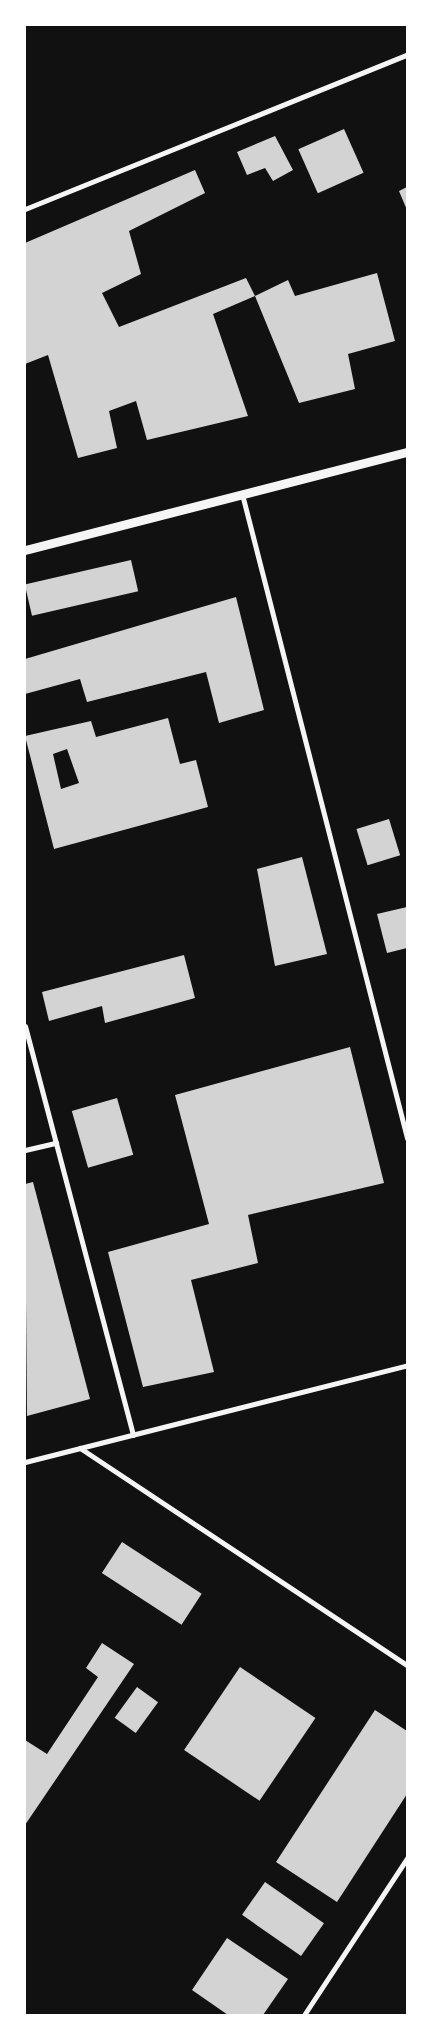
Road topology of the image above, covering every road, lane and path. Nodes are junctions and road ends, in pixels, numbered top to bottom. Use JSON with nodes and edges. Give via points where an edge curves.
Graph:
{"nodes":[{"id":1,"x":407,"y":55,"type":"edge"},
{"id":2,"x":25,"y":209,"type":"edge"},
{"id":3,"x":407,"y":452,"type":"edge"},
{"id":4,"x":242,"y":494,"type":"junction"},
{"id":5,"x":25,"y":550,"type":"edge"},
{"id":6,"x":25,"y":1026,"type":"edge"},
{"id":7,"x":407,"y":1138,"type":"edge"},
{"id":8,"x":56,"y":1143,"type":"junction"},
{"id":9,"x":25,"y":1150,"type":"edge"},
{"id":10,"x":407,"y":1365,"type":"edge"},
{"id":11,"x":133,"y":1434,"type":"junction"},
{"id":12,"x":80,"y":1448,"type":"junction"},
{"id":13,"x":25,"y":1462,"type":"edge"},
{"id":14,"x":407,"y":1664,"type":"edge"},
{"id":15,"x":407,"y":1858,"type":"edge"},
{"id":16,"x":304,"y":2015,"type":"edge"}],
"edges":[{"from":1,"to":2,"type":"street"},
{"from":3,"to":4,"type":"street"},
{"from":4,"to":5,"type":"street"},
{"from":4,"to":7,"type":"street"},
{"from":6,"to":8,"type":"street"},
{"from":8,"to":9,"type":"street"},
{"from":8,"to":11,"type":"street"},
{"from":10,"to":11,"type":"street"},
{"from":11,"to":12,"type":"street"},
{"from":12,"to":13,"type":"street"},
{"from":12,"to":14,"type":"street"},
{"from":15,"to":16,"type":"street"}]}
